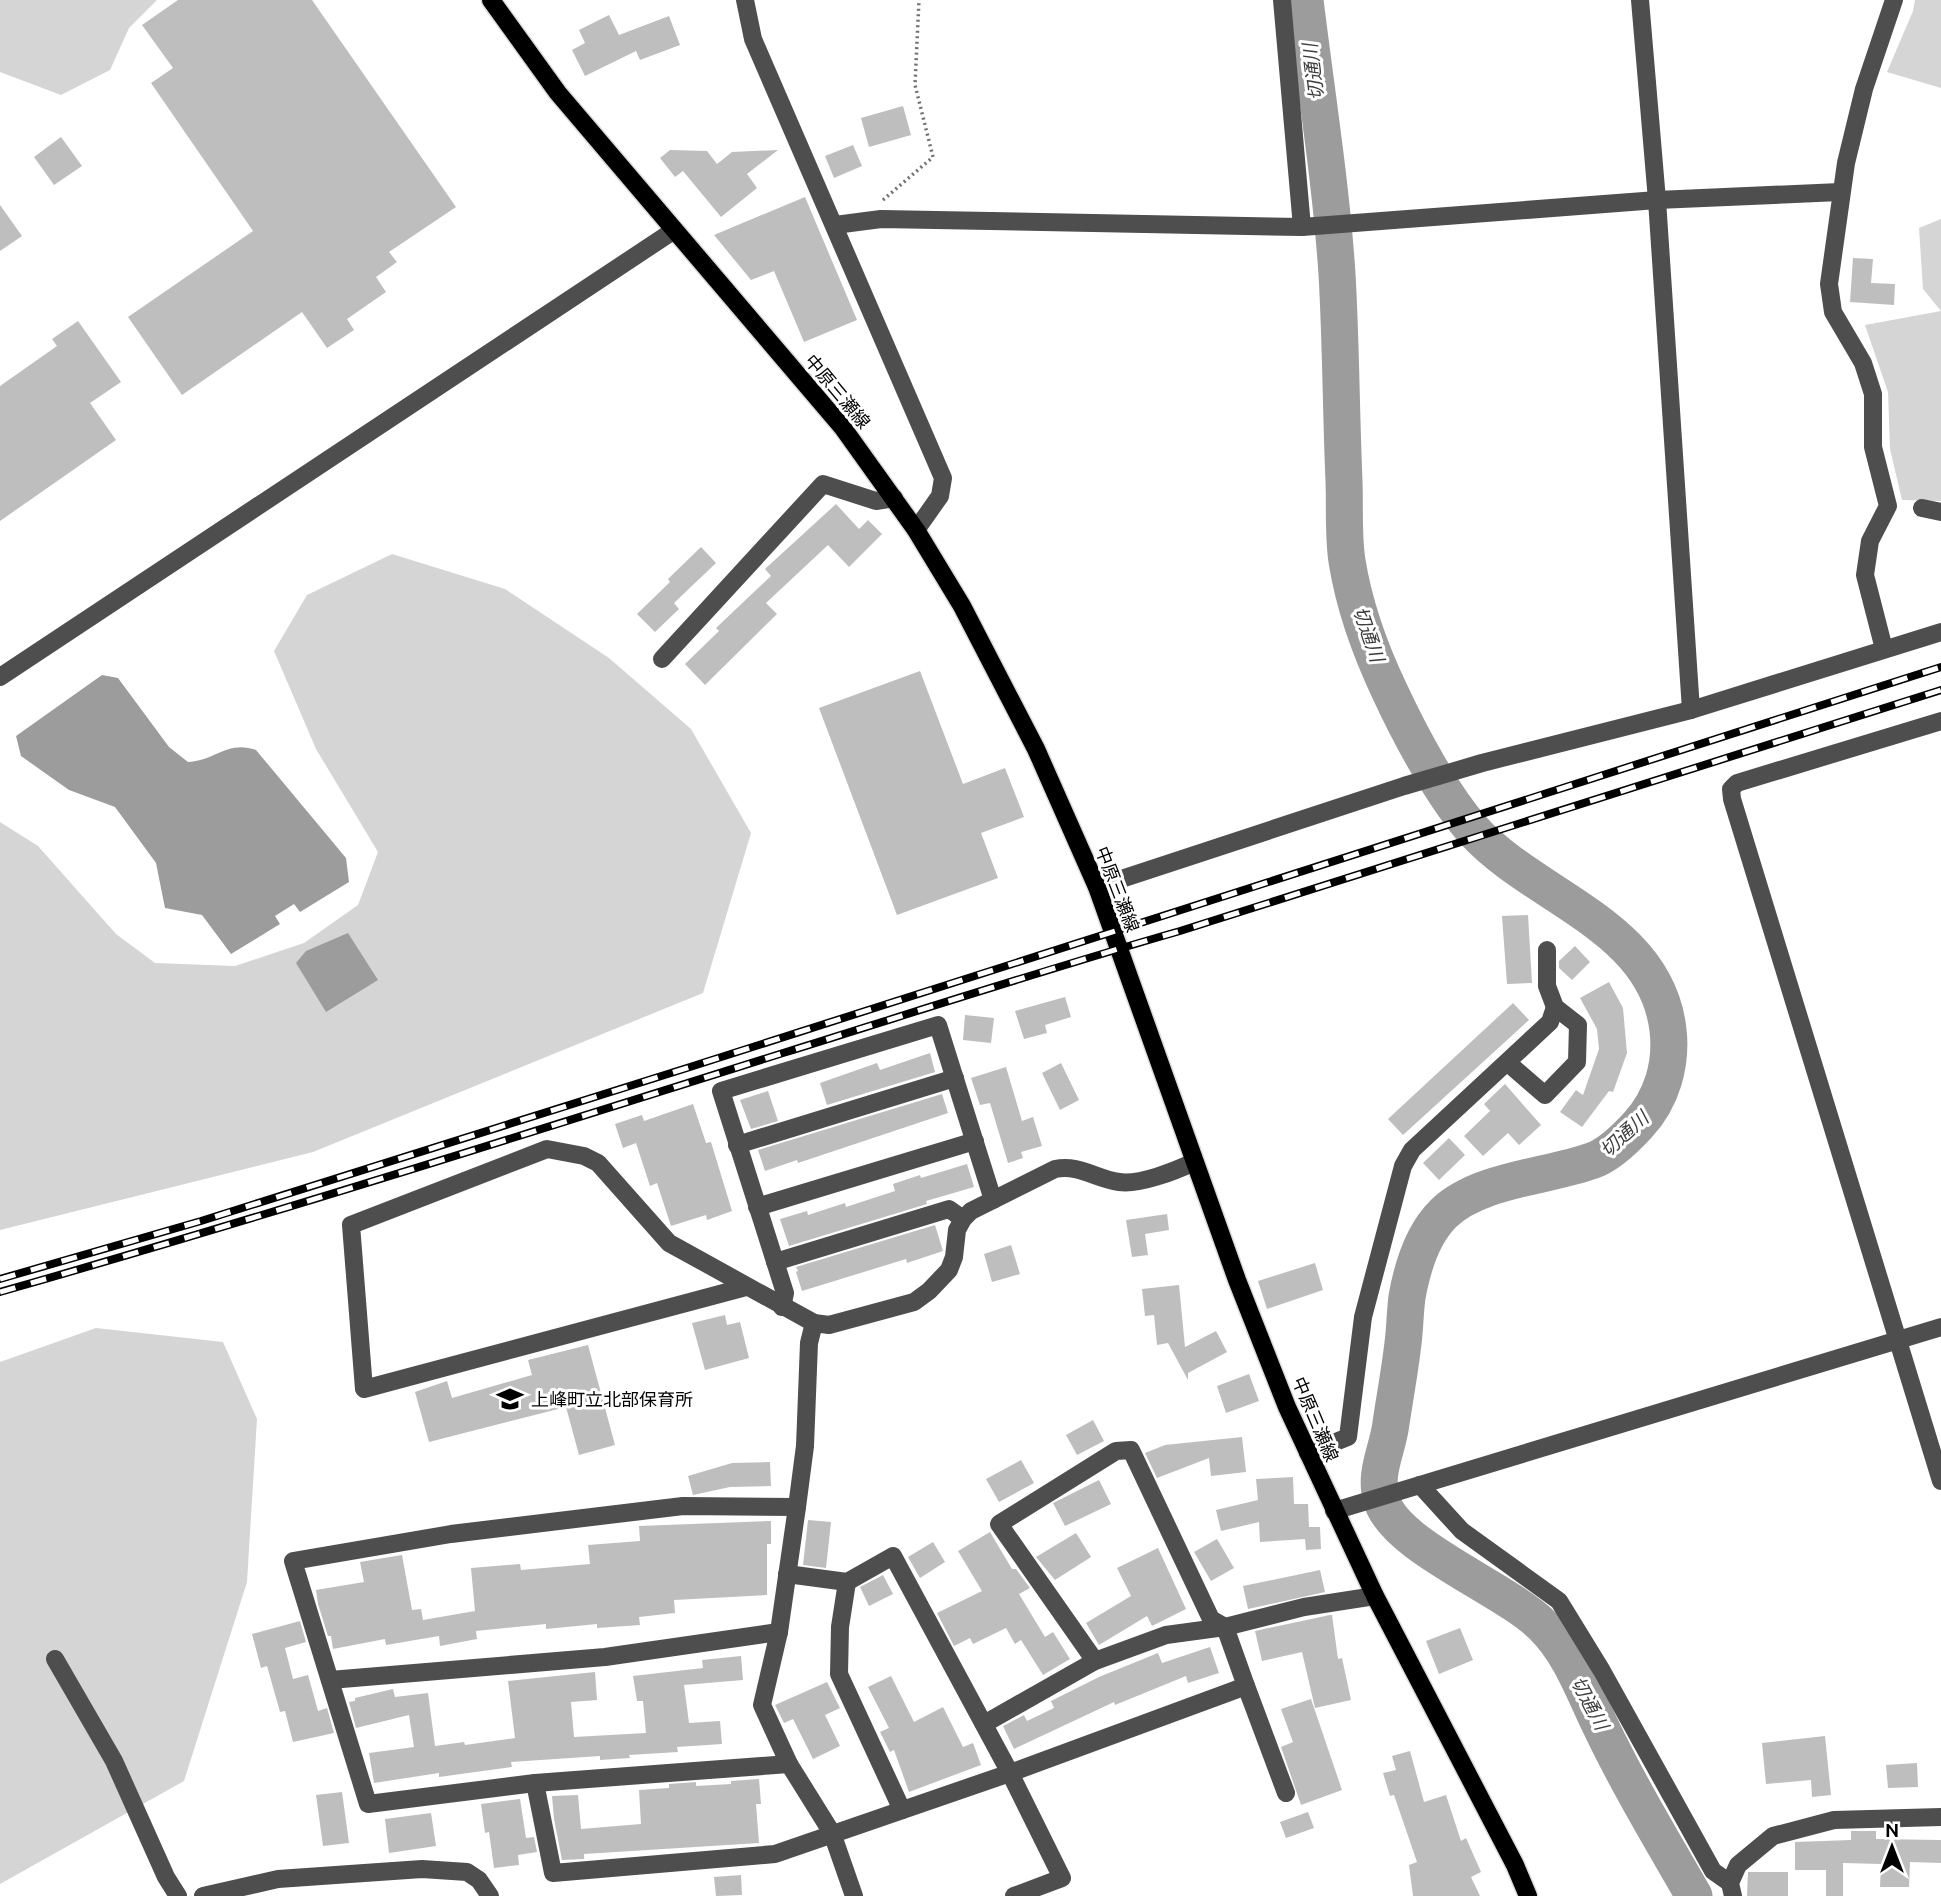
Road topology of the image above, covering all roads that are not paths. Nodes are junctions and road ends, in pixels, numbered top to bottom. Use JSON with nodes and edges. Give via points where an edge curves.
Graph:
{"nodes":[{"id":1,"x":491,"y":0,"type":"edge"},
{"id":2,"x":745,"y":0,"type":"edge"},
{"id":3,"x":1282,"y":0,"type":"edge"},
{"id":4,"x":1640,"y":0,"type":"edge"},
{"id":5,"x":1894,"y":0,"type":"edge"},
{"id":6,"x":1840,"y":192,"type":"junction"},
{"id":7,"x":1657,"y":200,"type":"junction"},
{"id":8,"x":835,"y":225,"type":"junction"},
{"id":9,"x":1302,"y":227,"type":"junction"},
{"id":10,"x":673,"y":231,"type":"junction"},
{"id":11,"x":894,"y":498,"type":"junction"},
{"id":12,"x":1922,"y":508,"type":"dead end"},
{"id":13,"x":1941,"y":512,"type":"edge"},
{"id":14,"x":916,"y":530,"type":"junction"},
{"id":15,"x":1941,"y":632,"type":"edge"},
{"id":16,"x":1884,"y":649,"type":"junction"},
{"id":17,"x":662,"y":659,"type":"dead end"},
{"id":18,"x":0,"y":677,"type":"edge"},
{"id":19,"x":1691,"y":710,"type":"junction"},
{"id":20,"x":1941,"y":721,"type":"edge"},
{"id":21,"x":1097,"y":887,"type":"junction"},
{"id":22,"x":1546,"y":950,"type":"dead end"},
{"id":23,"x":1555,"y":1007,"type":"junction"},
{"id":24,"x":1508,"y":1062,"type":"junction"},
{"id":25,"x":955,"y":1078,"type":"junction"},
{"id":26,"x":975,"y":1141,"type":"junction"},
{"id":27,"x":737,"y":1145,"type":"junction"},
{"id":28,"x":1194,"y":1162,"type":"junction"},
{"id":29,"x":993,"y":1200,"type":"junction"},
{"id":30,"x":758,"y":1207,"type":"junction"},
{"id":31,"x":963,"y":1219,"type":"junction"},
{"id":32,"x":775,"y":1262,"type":"junction"},
{"id":33,"x":746,"y":1287,"type":"junction"},
{"id":34,"x":782,"y":1307,"type":"junction"},
{"id":35,"x":814,"y":1323,"type":"junction"},
{"id":36,"x":1941,"y":1327,"type":"edge"},
{"id":37,"x":1899,"y":1341,"type":"junction"},
{"id":38,"x":1308,"y":1453,"type":"junction"},
{"id":39,"x":1941,"y":1481,"type":"edge"},
{"id":40,"x":1420,"y":1485,"type":"junction"},
{"id":41,"x":797,"y":1507,"type":"junction"},
{"id":42,"x":1334,"y":1511,"type":"junction"},
{"id":43,"x":787,"y":1573,"type":"junction"},
{"id":44,"x":846,"y":1582,"type":"junction"},
{"id":45,"x":1375,"y":1596,"type":"junction"},
{"id":46,"x":1225,"y":1627,"type":"junction"},
{"id":47,"x":779,"y":1632,"type":"junction"},
{"id":48,"x":55,"y":1660,"type":"dead end"},
{"id":49,"x":1094,"y":1661,"type":"junction"},
{"id":50,"x":330,"y":1680,"type":"junction"},
{"id":51,"x":1246,"y":1686,"type":"junction"},
{"id":52,"x":984,"y":1724,"type":"junction"},
{"id":53,"x":789,"y":1764,"type":"junction"},
{"id":54,"x":1010,"y":1773,"type":"junction"},
{"id":55,"x":535,"y":1783,"type":"junction"},
{"id":56,"x":1286,"y":1793,"type":"dead end"},
{"id":57,"x":902,"y":1810,"type":"junction"},
{"id":58,"x":1941,"y":1817,"type":"edge"},
{"id":59,"x":832,"y":1833,"type":"junction"},
{"id":60,"x":1731,"y":1889,"type":"edge"},
{"id":61,"x":178,"y":1896,"type":"edge"},
{"id":62,"x":203,"y":1896,"type":"edge"},
{"id":63,"x":490,"y":1896,"type":"edge"},
{"id":64,"x":854,"y":1896,"type":"edge"},
{"id":65,"x":1014,"y":1896,"type":"edge"},
{"id":66,"x":1528,"y":1896,"type":"edge"}],
"edges":[{"from":1,"to":10,"type":"main road","name":"中原三瀬線","via":[[558,93]]},
{"from":2,"to":8,"type":"street","via":[[753,39]]},
{"from":3,"to":9,"type":"street"},
{"from":4,"to":7,"type":"street"},
{"from":5,"to":6,"type":"street","via":[[1864,89]]},
{"from":6,"to":7,"type":"street"},
{"from":6,"to":16,"type":"street","via":[[1829,297],[1863,363],[1873,394],[1873,447],[1888,506],[1870,541],[1865,575]]},
{"from":7,"to":9,"type":"street"},
{"from":7,"to":19,"type":"street"},
{"from":8,"to":9,"type":"street","via":[[881,219]]},
{"from":8,"to":14,"type":"street","via":[[943,478],[940,496]]},
{"from":10,"to":11,"type":"main road","name":"中原三瀬線","via":[[843,428]]},
{"from":10,"to":18,"type":"street"},
{"from":11,"to":14,"type":"main road","name":"中原三瀬線"},
{"from":11,"to":17,"type":"street","via":[[876,501],[823,484]]},
{"from":12,"to":13,"type":"street"},
{"from":14,"to":21,"type":"main road","name":"中原三瀬線","via":[[962,606],[1036,749]]},
{"from":15,"to":16,"type":"street"},
{"from":16,"to":19,"type":"street"},
{"from":19,"to":21,"type":"street","via":[[1404,786]]},
{"from":20,"to":37,"type":"street","via":[[1737,783],[1731,789]]},
{"from":21,"to":28,"type":"main road","name":"中原三瀬線"},
{"from":22,"to":23,"type":"street","via":[[1546,986]]},
{"from":23,"to":24,"type":"street","via":[[1550,1022]]},
{"from":23,"to":24,"type":"street","via":[[1577,1025],[1577,1062],[1545,1095]]},
{"from":24,"to":38,"type":"street","via":[[1412,1150],[1403,1166],[1363,1317],[1348,1437]]},
{"from":25,"to":26,"type":"street"},
{"from":25,"to":27,"type":"street"},
{"from":25,"to":27,"type":"street","via":[[938,1025],[721,1091]]},
{"from":26,"to":29,"type":"street"},
{"from":26,"to":30,"type":"street"},
{"from":27,"to":30,"type":"street"},
{"from":28,"to":29,"type":"street","via":[[1130,1183],[1066,1167],[1055,1169]]},
{"from":28,"to":38,"type":"main road","name":"中原三瀬線"},
{"from":29,"to":31,"type":"street"},
{"from":30,"to":32,"type":"street"},
{"from":31,"to":32,"type":"street","via":[[949,1209]]},
{"from":31,"to":35,"type":"street","via":[[948,1270],[914,1301],[828,1325]]},
{"from":32,"to":34,"type":"street","via":[[785,1293]]},
{"from":33,"to":33,"type":"street","via":[[364,1388],[351,1225],[547,1149],[598,1163],[669,1243]]},
{"from":33,"to":34,"type":"street"},
{"from":34,"to":35,"type":"street"},
{"from":35,"to":41,"type":"street"},
{"from":36,"to":37,"type":"street"},
{"from":37,"to":39,"type":"street"},
{"from":37,"to":40,"type":"street"},
{"from":38,"to":42,"type":"main road","name":"中原三瀬線"},
{"from":40,"to":42,"type":"street"},
{"from":40,"to":60,"type":"street","via":[[1462,1531],[1559,1601],[1713,1871]]},
{"from":41,"to":43,"type":"street"},
{"from":41,"to":50,"type":"street","via":[[683,1506],[452,1534],[293,1561]]},
{"from":42,"to":45,"type":"main road","name":"中原三瀬線"},
{"from":43,"to":44,"type":"street"},
{"from":43,"to":47,"type":"street"},
{"from":44,"to":52,"type":"street","via":[[893,1556]]},
{"from":44,"to":57,"type":"street","via":[[839,1674]]},
{"from":45,"to":46,"type":"street","via":[[1304,1607]]},
{"from":45,"to":66,"type":"main road","name":"中原三瀬線"},
{"from":46,"to":49,"type":"street","via":[[1166,1635]]},
{"from":46,"to":49,"type":"street","via":[[1211,1619],[1131,1450],[1116,1451],[999,1524]]},
{"from":46,"to":51,"type":"street"},
{"from":47,"to":50,"type":"street","via":[[605,1657]]},
{"from":47,"to":53,"type":"street","via":[[762,1705]]},
{"from":48,"to":61,"type":"street","via":[[114,1760]]},
{"from":49,"to":52,"type":"street"},
{"from":50,"to":55,"type":"street","via":[[368,1804]]},
{"from":51,"to":54,"type":"street"},
{"from":51,"to":56,"type":"street"},
{"from":52,"to":54,"type":"street"},
{"from":53,"to":55,"type":"street"},
{"from":53,"to":59,"type":"street"},
{"from":54,"to":57,"type":"street"},
{"from":54,"to":65,"type":"street","via":[[1062,1878]]},
{"from":55,"to":59,"type":"street","via":[[554,1873],[775,1854]]},
{"from":57,"to":59,"type":"street"},
{"from":58,"to":60,"type":"street","via":[[1834,1820],[1773,1836],[1738,1865]]},
{"from":59,"to":64,"type":"street"},
{"from":62,"to":63,"type":"street","via":[[278,1879],[422,1869],[467,1872]]}]}
